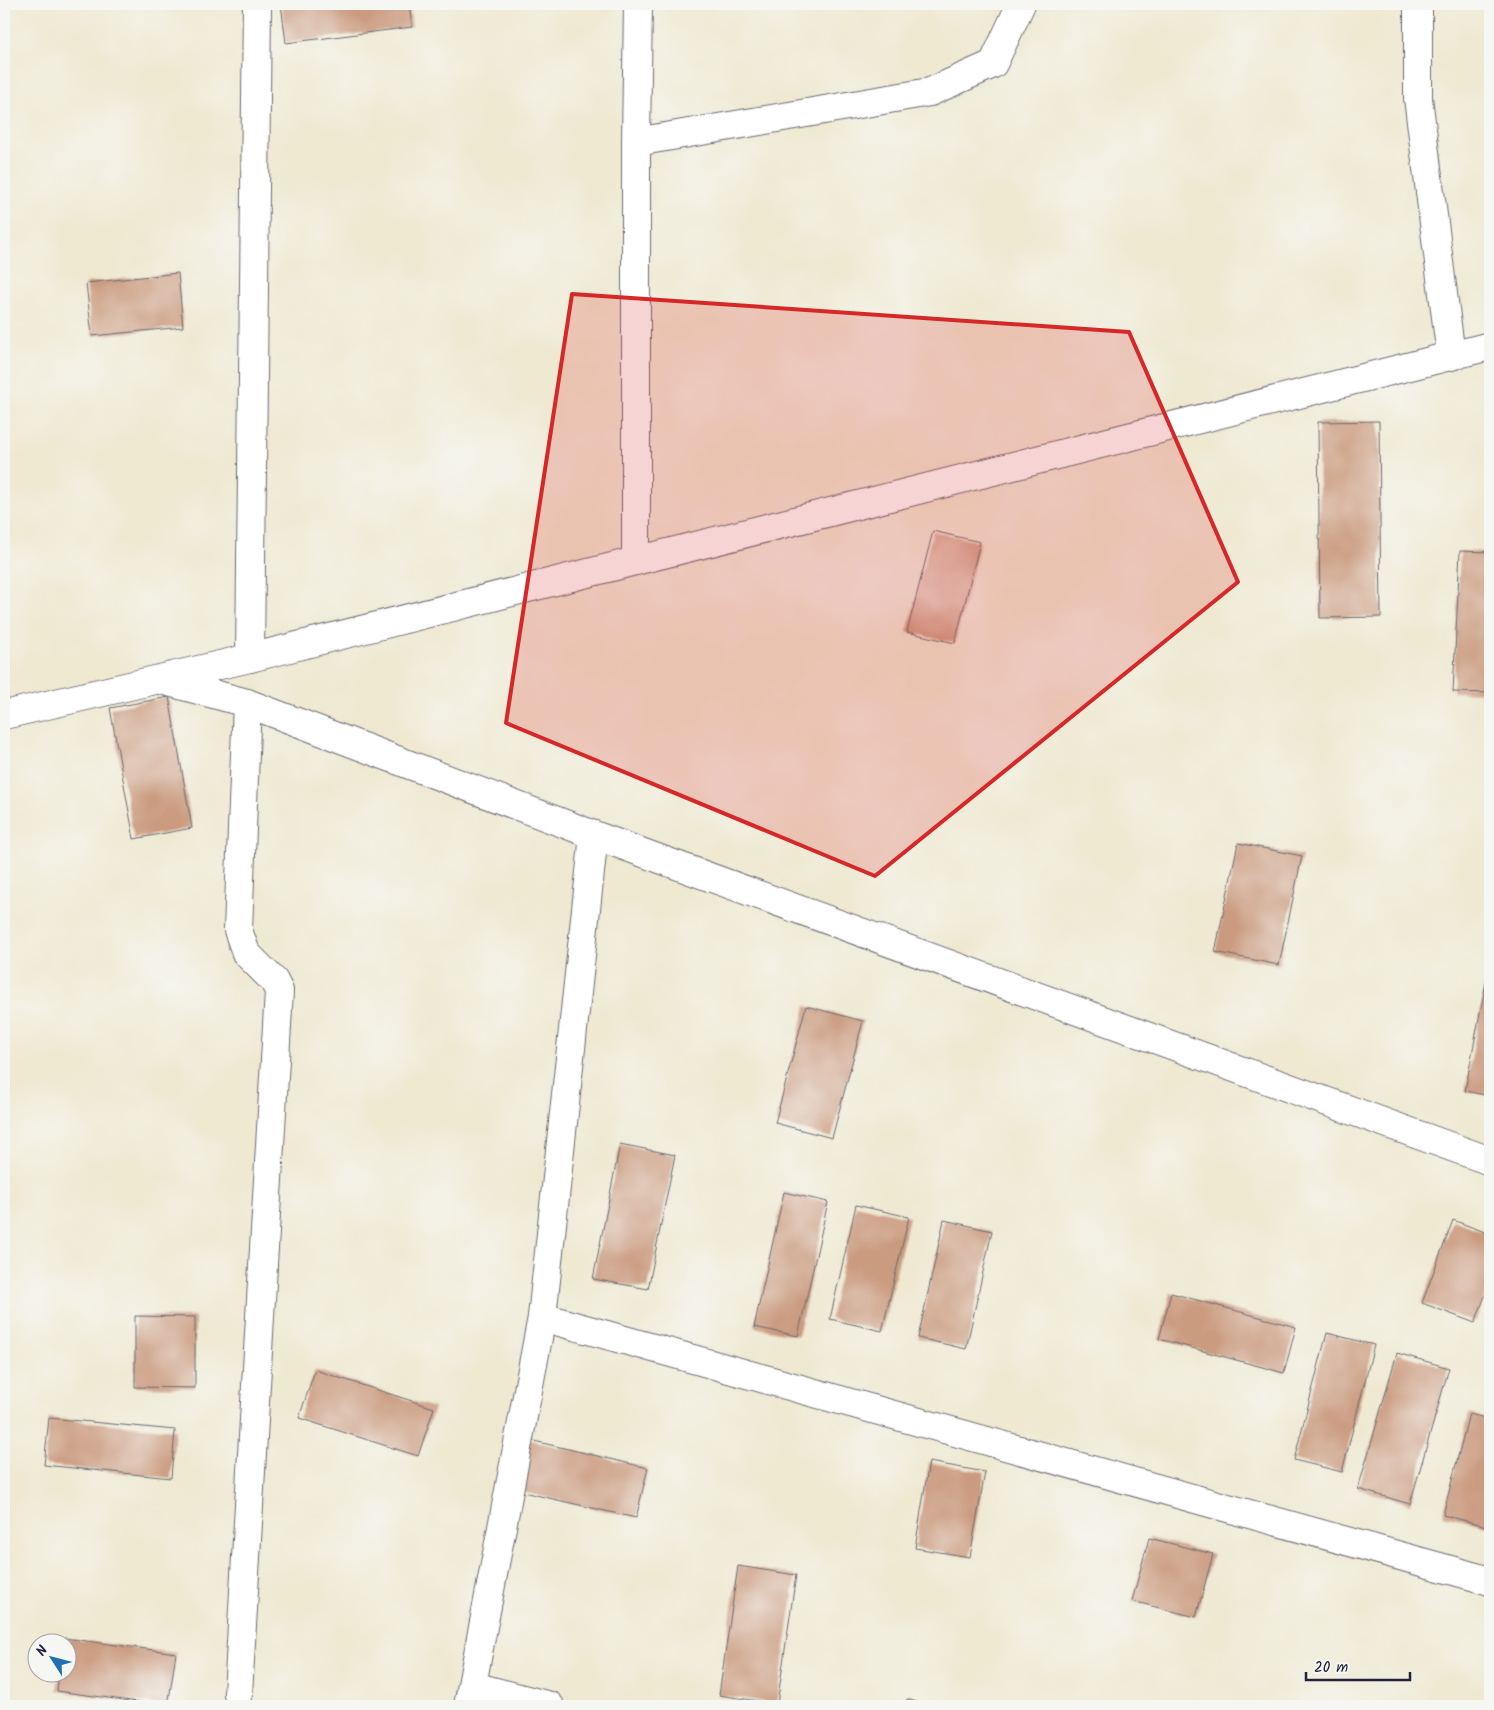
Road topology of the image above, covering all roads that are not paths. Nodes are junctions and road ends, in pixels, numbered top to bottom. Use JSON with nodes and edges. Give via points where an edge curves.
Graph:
{"nodes":[{"id":1,"x":257,"y":4,"type":"edge"},
{"id":2,"x":638,"y":4,"type":"edge"},
{"id":3,"x":1020,"y":4,"type":"edge"},
{"id":4,"x":1418,"y":4,"type":"edge"},
{"id":5,"x":636,"y":142,"type":"junction"},
{"id":6,"x":1490,"y":346,"type":"edge"},
{"id":7,"x":1451,"y":356,"type":"junction"},
{"id":8,"x":636,"y":561,"type":"junction"},
{"id":9,"x":250,"y":658,"type":"junction"},
{"id":10,"x":158,"y":679,"type":"junction"},
{"id":11,"x":247,"y":703,"type":"junction"},
{"id":12,"x":4,"y":715,"type":"edge"},
{"id":13,"x":594,"y":835,"type":"junction"},
{"id":14,"x":1490,"y":1161,"type":"edge"},
{"id":15,"x":542,"y":1317,"type":"junction"},
{"id":16,"x":1490,"y":1581,"type":"edge"},
{"id":17,"x":238,"y":1694,"type":"dead end"},
{"id":18,"x":471,"y":1696,"type":"edge"},
{"id":19,"x":550,"y":1706,"type":"edge"}],
"edges":[{"from":1,"to":9,"type":"street"},
{"from":2,"to":5,"type":"street"},
{"from":3,"to":5,"type":"street","via":[[993,64],[930,92]]},
{"from":4,"to":7,"type":"street","via":[[1418,98]]},
{"from":5,"to":8,"type":"street"},
{"from":6,"to":7,"type":"street"},
{"from":7,"to":8,"type":"street"},
{"from":8,"to":9,"type":"street"},
{"from":9,"to":10,"type":"street"},
{"from":10,"to":11,"type":"street"},
{"from":10,"to":12,"type":"street"},
{"from":11,"to":13,"type":"street"},
{"from":11,"to":17,"type":"street","via":[[238,930],[246,953],[274,981],[279,992]]},
{"from":13,"to":14,"type":"street"},
{"from":13,"to":15,"type":"street"},
{"from":15,"to":16,"type":"street"},
{"from":15,"to":18,"type":"street"},
{"from":18,"to":19,"type":"street"}]}
